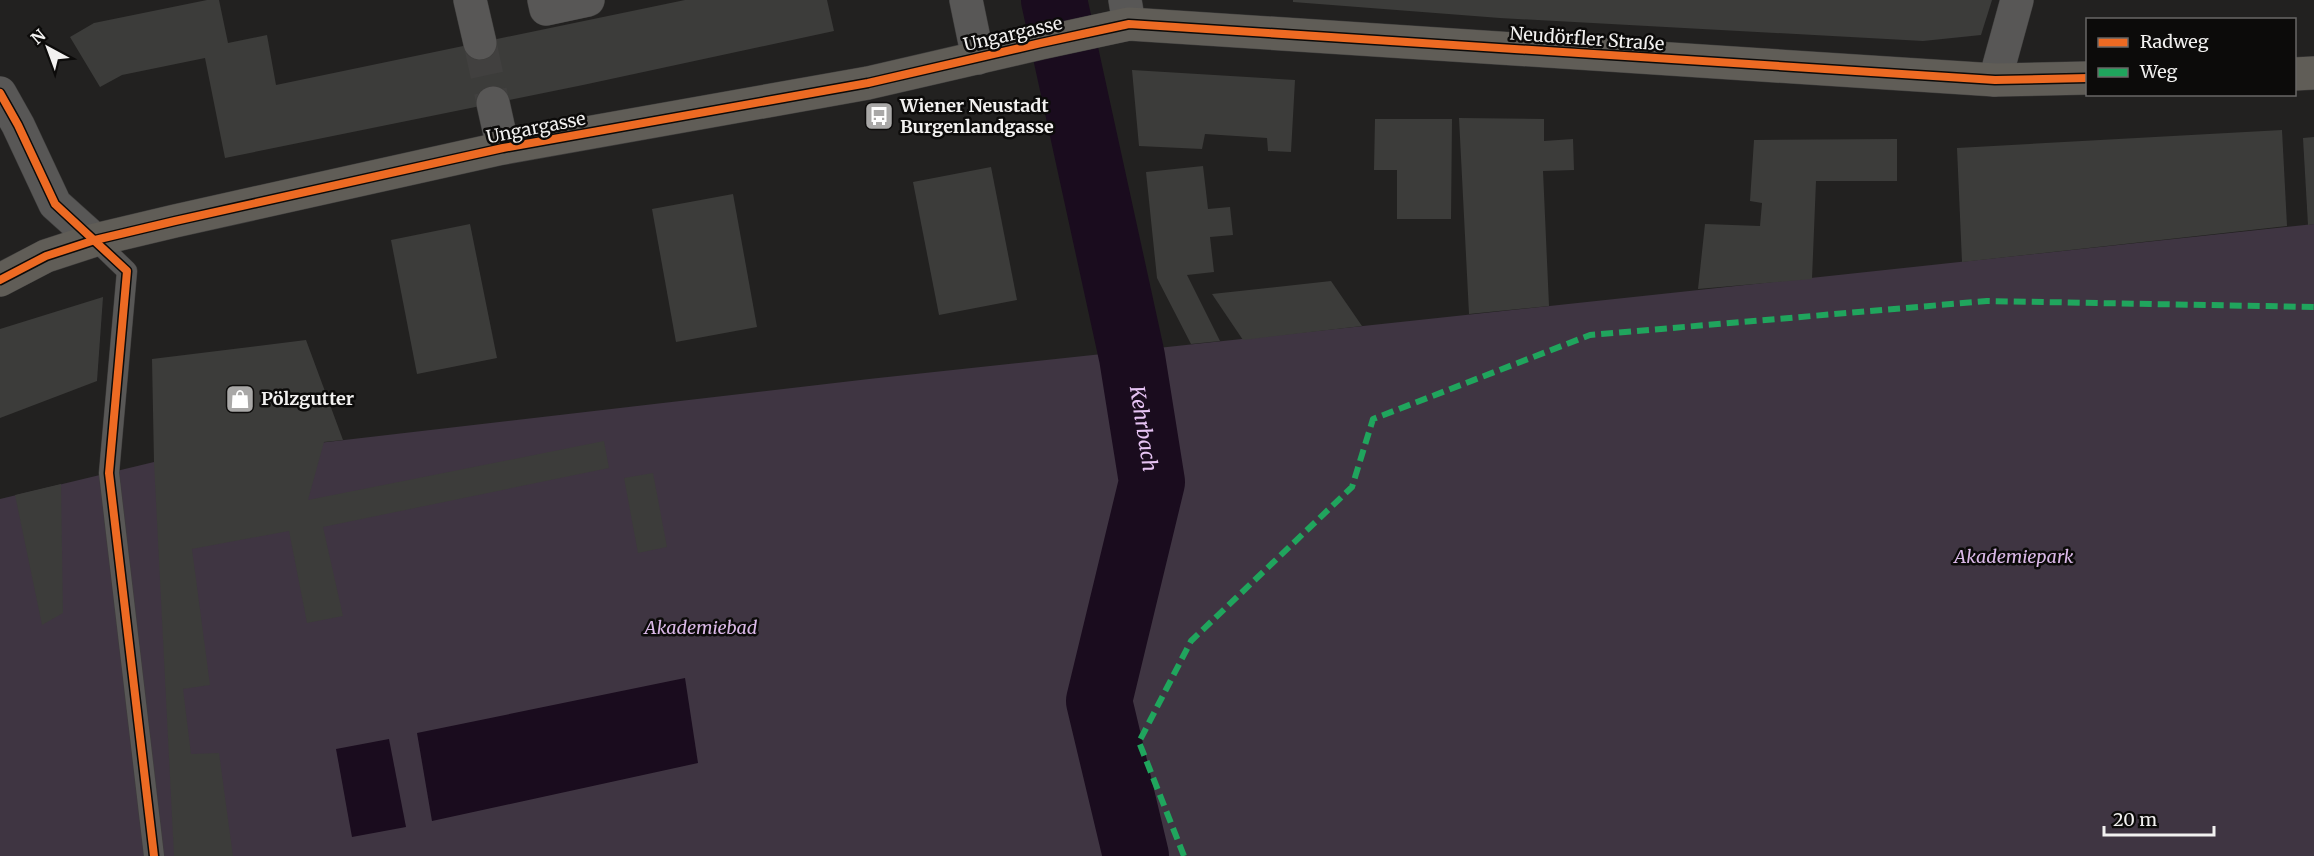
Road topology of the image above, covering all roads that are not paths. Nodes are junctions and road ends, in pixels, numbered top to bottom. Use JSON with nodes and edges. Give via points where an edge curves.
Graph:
{"nodes":[{"id":1,"x":470,"y":0,"type":"edge"},
{"id":2,"x":588,"y":0,"type":"edge"},
{"id":3,"x":966,"y":0,"type":"edge"},
{"id":4,"x":2017,"y":0,"type":"edge"},
{"id":5,"x":545,"y":4,"type":"edge"},
{"id":6,"x":1127,"y":12,"type":"edge"},
{"id":7,"x":1086,"y":33,"type":"joint"},
{"id":8,"x":480,"y":43,"type":"tunnel mouth"},
{"id":9,"x":978,"y":58,"type":"junction"},
{"id":10,"x":2314,"y":73,"type":"edge"},
{"id":11,"x":2296,"y":74,"type":"edge"},
{"id":12,"x":2086,"y":78,"type":"edge"},
{"id":13,"x":1995,"y":80,"type":"junction"},
{"id":14,"x":0,"y":93,"type":"edge"},
{"id":15,"x":493,"y":103,"type":"tunnel mouth"},
{"id":16,"x":504,"y":148,"type":"junction"},
{"id":17,"x":95,"y":240,"type":"junction"},
{"id":18,"x":0,"y":280,"type":"edge"},
{"id":19,"x":154,"y":856,"type":"edge"}],
"edges":[{"from":1,"to":8,"type":"street"},
{"from":2,"to":5,"type":"street"},
{"from":3,"to":9,"type":"street"},
{"from":4,"to":13,"type":"street"},
{"from":6,"to":7,"type":"main road","name":"Neudörfler Straße"},
{"from":6,"to":13,"type":"main road","name":"Neudörfler Straße"},
{"from":7,"to":9,"type":"main road","name":"Ungargasse"},
{"from":9,"to":16,"type":"main road","name":"Ungargasse","via":[[868,84]]},
{"from":10,"to":11,"type":"main road"},
{"from":12,"to":13,"type":"main road","name":"Neudörfler Straße"},
{"from":14,"to":17,"type":"street","via":[[55,204]]},
{"from":15,"to":16,"type":"street"},
{"from":16,"to":17,"type":"main road","name":"Ungargasse"},
{"from":17,"to":18,"type":"main road","name":"Ungargasse","via":[[46,256]]},
{"from":17,"to":19,"type":"lane","via":[[127,271],[109,473]]}]}
